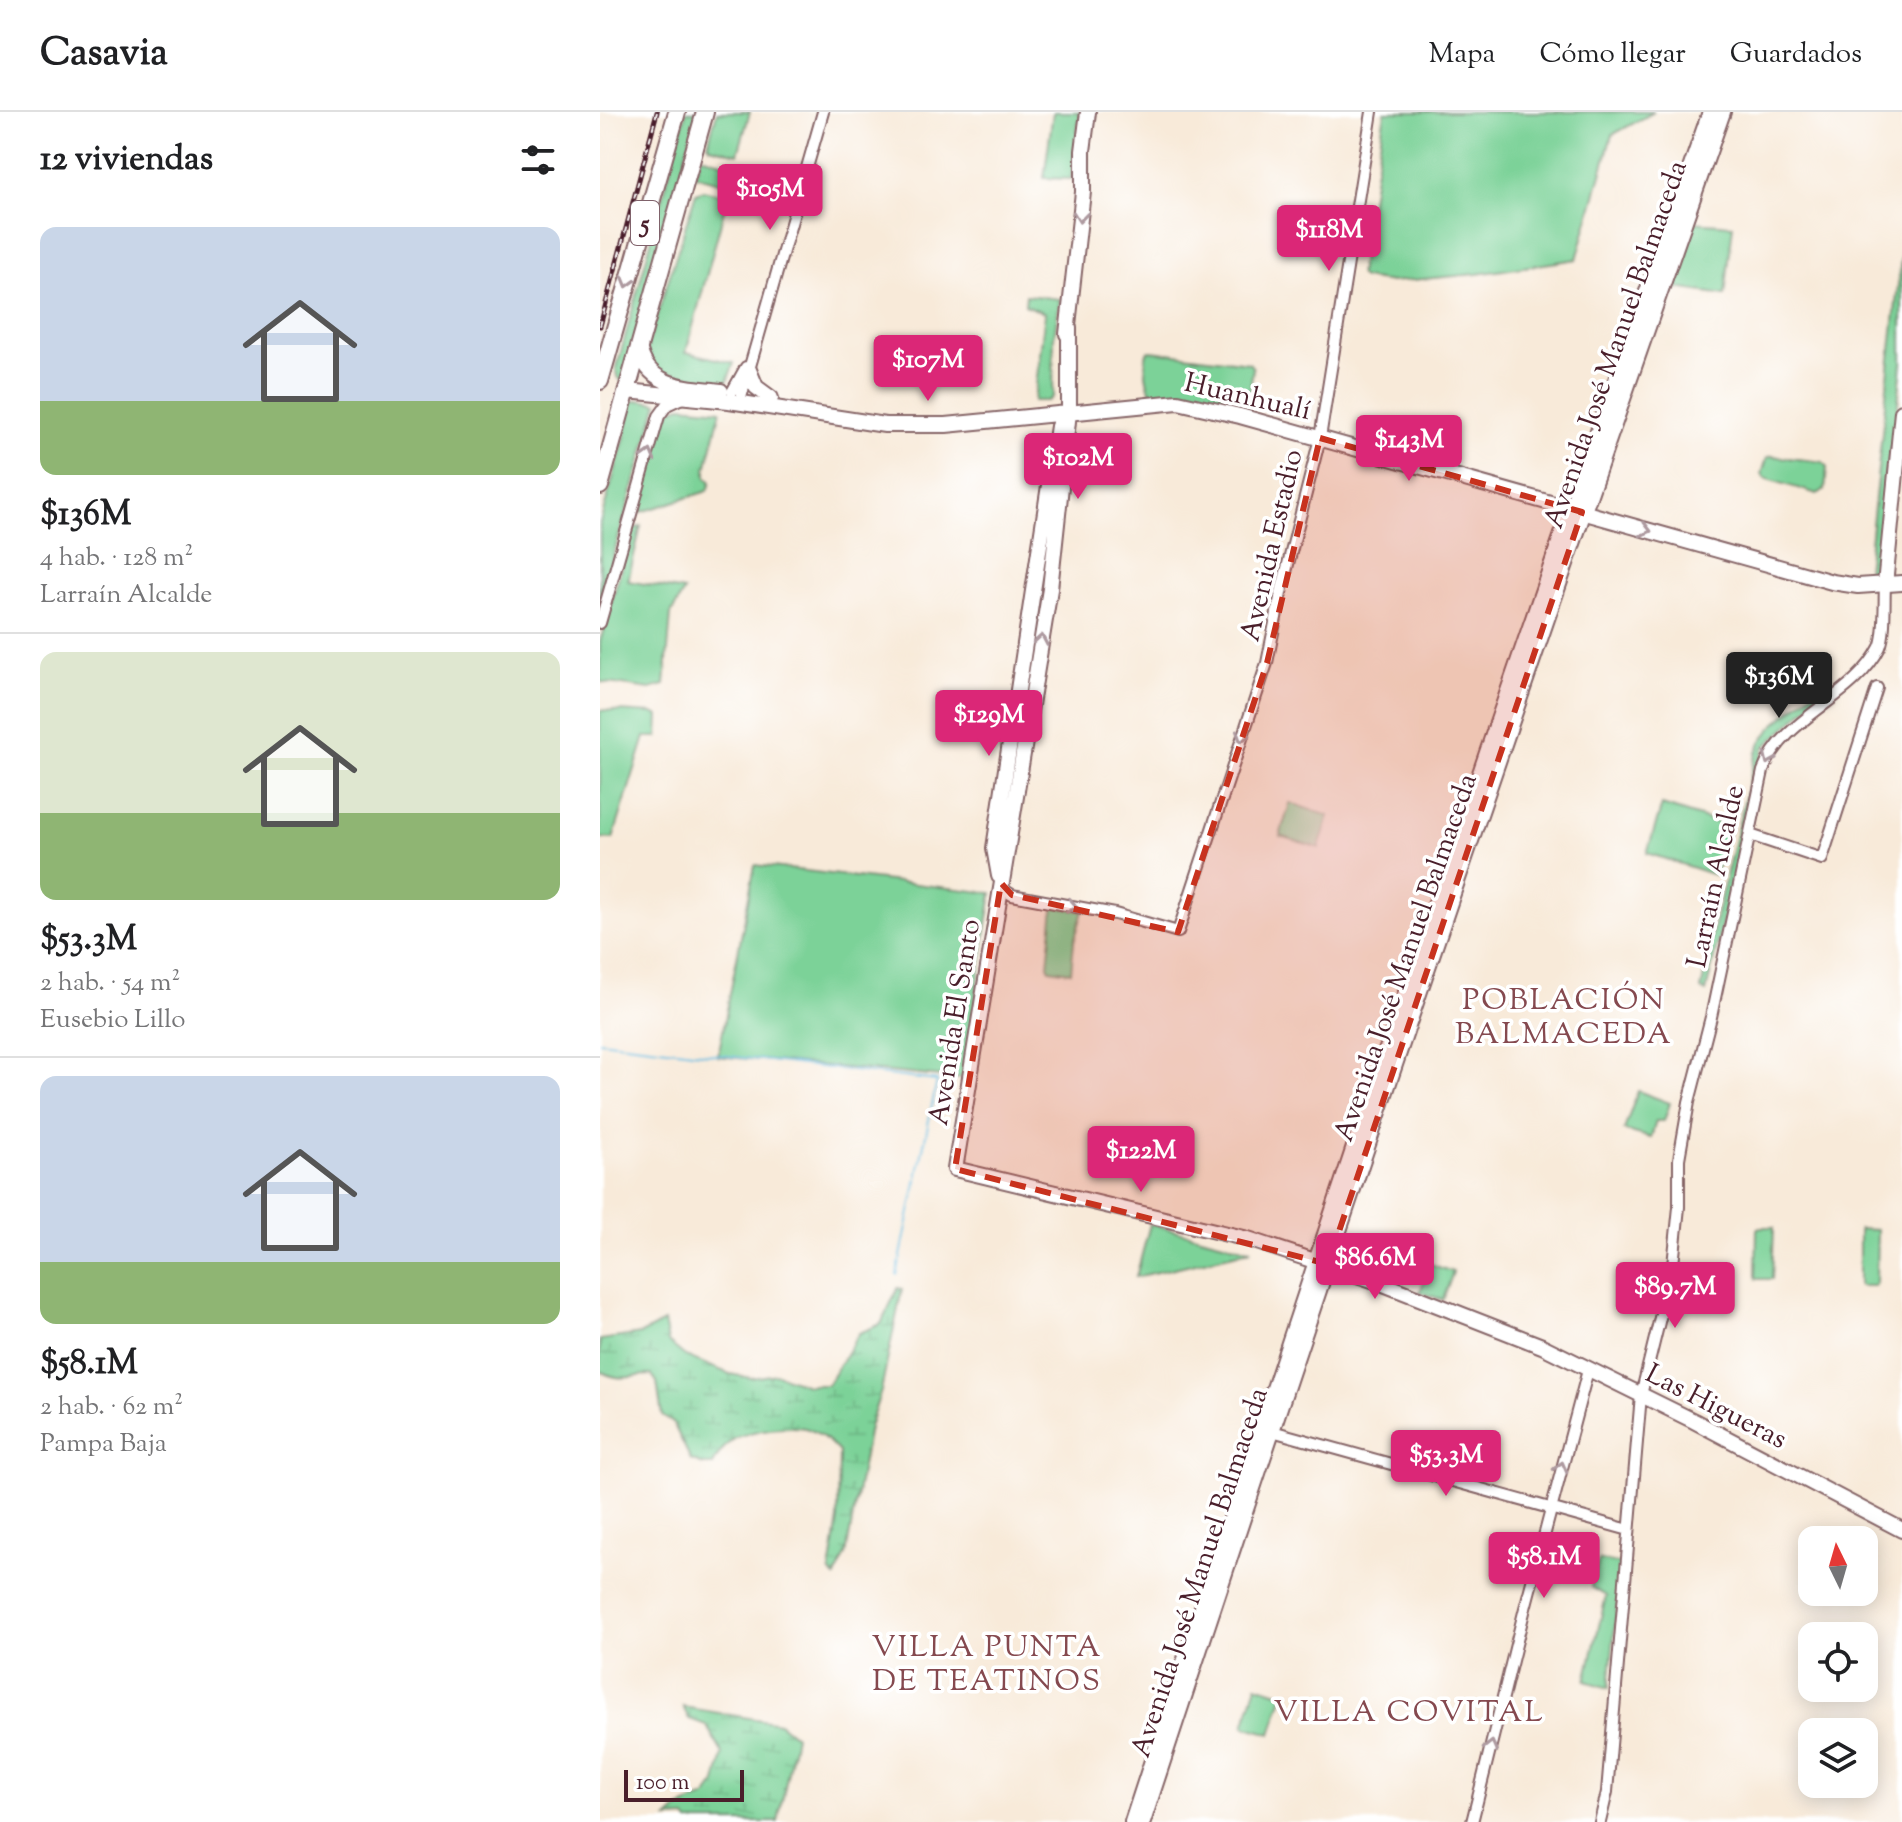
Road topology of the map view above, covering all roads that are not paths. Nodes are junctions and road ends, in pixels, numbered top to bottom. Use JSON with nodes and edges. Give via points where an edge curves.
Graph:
{"nodes":[{"id":1,"x":677,"y":112,"type":"edge"},
{"id":2,"x":705,"y":112,"type":"edge"},
{"id":3,"x":823,"y":112,"type":"edge"},
{"id":4,"x":1088,"y":112,"type":"edge"},
{"id":5,"x":1095,"y":112,"type":"edge"},
{"id":6,"x":1372,"y":112,"type":"edge"},
{"id":7,"x":1710,"y":112,"type":"edge"},
{"id":8,"x":1723,"y":112,"type":"edge"},
{"id":9,"x":1085,"y":173,"type":"junction"},
{"id":10,"x":639,"y":346,"type":"junction"},
{"id":11,"x":606,"y":358,"type":"junction"},
{"id":12,"x":749,"y":366,"type":"junction"},
{"id":13,"x":600,"y":381,"type":"edge"},
{"id":14,"x":627,"y":391,"type":"junction"},
{"id":15,"x":737,"y":393,"type":"junction"},
{"id":16,"x":684,"y":398,"type":"junction"},
{"id":17,"x":771,"y":398,"type":"junction"},
{"id":18,"x":1064,"y":412,"type":"junction"},
{"id":19,"x":1902,"y":412,"type":"edge"},
{"id":20,"x":946,"y":425,"type":"junction"},
{"id":21,"x":1320,"y":438,"type":"junction"},
{"id":22,"x":600,"y":486,"type":"edge"},
{"id":23,"x":1576,"y":510,"type":"junction"},
{"id":24,"x":1902,"y":583,"type":"edge"},
{"id":25,"x":1885,"y":585,"type":"junction"},
{"id":26,"x":1050,"y":589,"type":"junction"},
{"id":27,"x":1033,"y":600,"type":"junction"},
{"id":28,"x":600,"y":623,"type":"edge"},
{"id":29,"x":1877,"y":688,"type":"dead end"},
{"id":30,"x":1750,"y":835,"type":"junction"},
{"id":31,"x":1001,"y":883,"type":"junction"},
{"id":32,"x":955,"y":1169,"type":"joint"},
{"id":33,"x":1322,"y":1262,"type":"junction"},
{"id":34,"x":1280,"y":1369,"type":"junction"},
{"id":35,"x":1588,"y":1370,"type":"junction"},
{"id":36,"x":1641,"y":1395,"type":"junction"},
{"id":37,"x":1272,"y":1431,"type":"junction"},
{"id":38,"x":1550,"y":1509,"type":"junction"},
{"id":39,"x":1629,"y":1530,"type":"junction"},
{"id":40,"x":1902,"y":1530,"type":"edge"},
{"id":41,"x":1132,"y":1822,"type":"edge"},
{"id":42,"x":1143,"y":1822,"type":"edge"},
{"id":43,"x":1472,"y":1822,"type":"edge"},
{"id":44,"x":1600,"y":1822,"type":"edge"}],
"edges":[{"from":1,"to":11,"type":"highway","number":"5","one_way":true},
{"from":2,"to":10,"type":"highway","number":"5"},
{"from":3,"to":12,"type":"street"},
{"from":4,"to":9,"type":"main road","name":"Avenida El Santo"},
{"from":5,"to":9,"type":"main road","name":"Avenida El Santo"},
{"from":6,"to":21,"type":"street","name":"Avenida Estadio"},
{"from":7,"to":23,"type":"main road","name":"Avenida José Manuel Balmaceda"},
{"from":8,"to":23,"type":"main road","name":"Avenida José Manuel Balmaceda"},
{"from":9,"to":18,"type":"main road","name":"Avenida El Santo","one_way":true,"via":[[1069,328],[1061,358]]},
{"from":10,"to":14,"type":"highway","number":"5"},
{"from":10,"to":15,"type":"main road","name":"Huanhualí","via":[[646,365],[664,382]]},
{"from":11,"to":13,"type":"highway","number":"5"},
{"from":11,"to":14,"type":"highway","via":[[610,379]]},
{"from":12,"to":15,"type":"street"},
{"from":12,"to":17,"type":"main road","via":[[756,387]]},
{"from":14,"to":16,"type":"main road","name":"Huanhualí"},
{"from":14,"to":22,"type":"highway","number":"5"},
{"from":15,"to":17,"type":"main road","name":"Huanhualí"},
{"from":16,"to":20,"type":"main road","name":"Huanhualí","via":[[885,425]]},
{"from":28,"to":16,"type":"street","one_way":true,"via":[[659,416],[671,402]]},
{"from":17,"to":20,"type":"main road","name":"Huanhualí"},
{"from":18,"to":20,"type":"main road","name":"Huanhualí"},
{"from":18,"to":21,"type":"main road","name":"Huanhualí","via":[[1178,402]]},
{"from":18,"to":26,"type":"main road","name":"Avenida El Santo"},
{"from":18,"to":27,"type":"main road","name":"Avenida El Santo"},
{"from":19,"to":25,"type":"main road","name":"Larraín Alcalde"},
{"from":21,"to":23,"type":"main road","name":"Huanhualí"},
{"from":21,"to":31,"type":"street","name":"Avenida Estadio","via":[[1267,663],[1178,932],[1012,895]]},
{"from":23,"to":25,"type":"main road","name":"Huanhualí","one_way":true,"via":[[1832,582]]},
{"from":23,"to":33,"type":"main road","name":"Avenida José Manuel Balmaceda"},
{"from":24,"to":25,"type":"main road","name":"Huanhualí"},
{"from":25,"to":30,"type":"street","name":"Larraín Alcalde","one_way":true,"via":[[1881,645],[1850,683],[1775,745],[1763,771]]},
{"from":26,"to":27,"type":"main road"},
{"from":31,"to":26,"type":"main road","name":"Avenida El Santo","one_way":true},
{"from":27,"to":31,"type":"main road","name":"Avenida El Santo","via":[[994,848]]},
{"from":29,"to":30,"type":"street","via":[[1822,859]]},
{"from":30,"to":36,"type":"street","name":"Larraín Alcalde","via":[[1689,1102],[1679,1159],[1673,1265]]},
{"from":31,"to":32,"type":"main road","name":"Avenida El Santo"},
{"from":32,"to":33,"type":"main road","name":"Las Higueras","via":[[1248,1239]]},
{"from":33,"to":34,"type":"main road","name":"Avenida José Manuel Balmaceda"},
{"from":33,"to":35,"type":"main road","name":"Las Higueras","via":[[1542,1346]]},
{"from":33,"to":37,"type":"main road","name":"Avenida José Manuel Balmaceda"},
{"from":34,"to":37,"type":"main road","via":[[1266,1417]]},
{"from":34,"to":41,"type":"main road","name":"Avenida José Manuel Balmaceda"},
{"from":35,"to":36,"type":"main road","name":"Las Higueras"},
{"from":38,"to":35,"type":"street","one_way":true},
{"from":36,"to":39,"type":"street","name":"Larraín Alcalde"},
{"from":36,"to":40,"type":"main road","name":"Las Higueras"},
{"from":37,"to":38,"type":"street"},
{"from":37,"to":42,"type":"main road","name":"Avenida José Manuel Balmaceda"},
{"from":38,"to":39,"type":"street"},
{"from":43,"to":38,"type":"street","one_way":true},
{"from":39,"to":44,"type":"street","name":"Larraín Alcalde","via":[[1607,1792]]}]}
